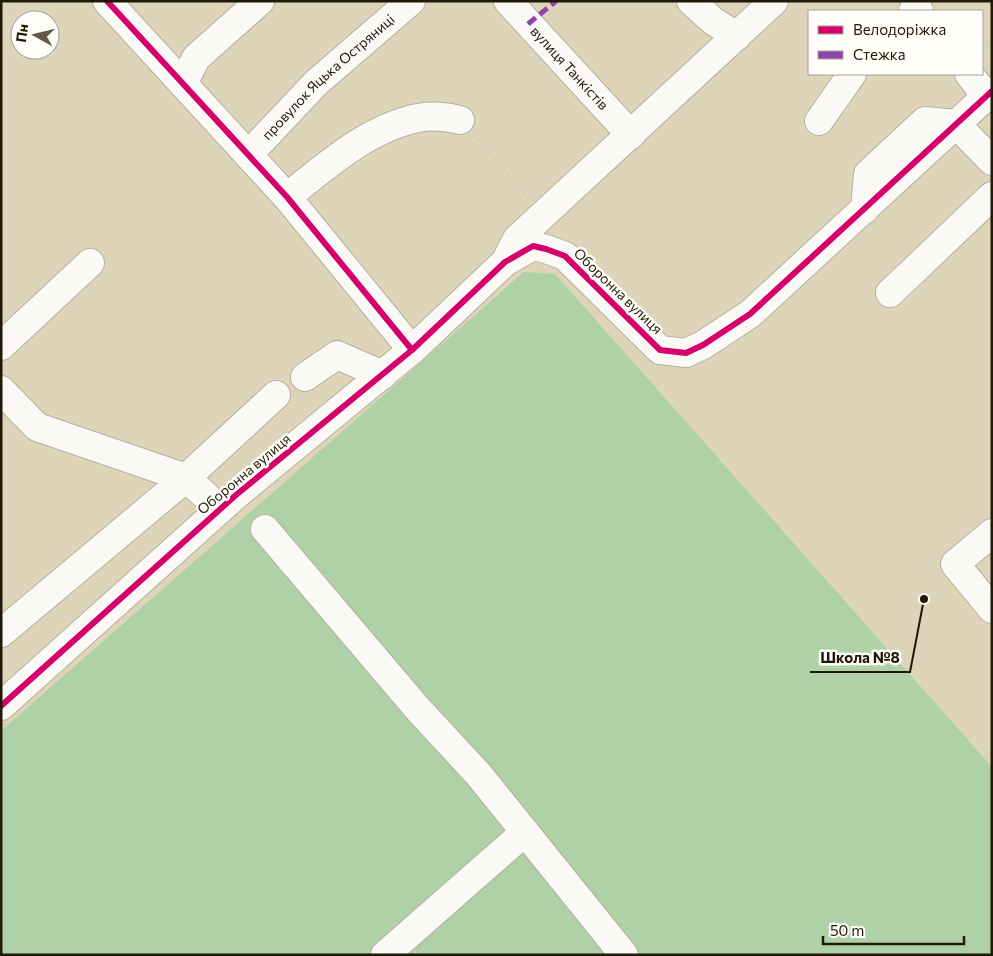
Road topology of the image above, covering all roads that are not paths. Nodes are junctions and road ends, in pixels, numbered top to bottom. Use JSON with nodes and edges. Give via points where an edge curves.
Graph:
{"nodes":[{"id":1,"x":108,"y":1,"type":"edge"},
{"id":2,"x":260,"y":1,"type":"edge"},
{"id":3,"x":411,"y":1,"type":"edge"},
{"id":4,"x":508,"y":1,"type":"edge"},
{"id":5,"x":691,"y":1,"type":"edge"},
{"id":6,"x":774,"y":1,"type":"edge"},
{"id":7,"x":737,"y":36,"type":"junction"},
{"id":8,"x":851,"y":75,"type":"edge"},
{"id":9,"x":970,"y":75,"type":"edge"},
{"id":10,"x":183,"y":84,"type":"junction"},
{"id":11,"x":989,"y":94,"type":"edge"},
{"id":12,"x":460,"y":120,"type":"road end"},
{"id":13,"x":819,"y":121,"type":"dead end"},
{"id":14,"x":956,"y":124,"type":"junction"},
{"id":15,"x":631,"y":135,"type":"junction"},
{"id":16,"x":248,"y":155,"type":"junction"},
{"id":17,"x":992,"y":161,"type":"edge"},
{"id":18,"x":992,"y":196,"type":"edge"},
{"id":19,"x":287,"y":197,"type":"junction"},
{"id":20,"x":505,"y":262,"type":"junction"},
{"id":21,"x":90,"y":263,"type":"dead end"},
{"id":22,"x":890,"y":292,"type":"dead end"},
{"id":23,"x":1,"y":346,"type":"edge"},
{"id":24,"x":412,"y":350,"type":"junction"},
{"id":25,"x":383,"y":375,"type":"junction"},
{"id":26,"x":305,"y":378,"type":"dead end"},
{"id":27,"x":1,"y":390,"type":"edge"},
{"id":28,"x":276,"y":395,"type":"dead end"},
{"id":29,"x":186,"y":478,"type":"junction"},
{"id":30,"x":219,"y":510,"type":"junction"},
{"id":31,"x":265,"y":529,"type":"dead end"},
{"id":32,"x":992,"y":533,"type":"edge"},
{"id":33,"x":992,"y":609,"type":"edge"},
{"id":34,"x":1,"y":633,"type":"edge"},
{"id":35,"x":1,"y":706,"type":"edge"},
{"id":36,"x":525,"y":832,"type":"junction"},
{"id":37,"x":385,"y":955,"type":"edge"},
{"id":38,"x":624,"y":955,"type":"edge"}],
"edges":[{"from":1,"to":10,"type":"street"},
{"from":2,"to":10,"type":"street","via":[[196,58]]},
{"from":3,"to":16,"type":"street","name":"провулок Яцька Остряниці","via":[[316,84]]},
{"from":4,"to":15,"type":"street","name":"вулиця Танкістів"},
{"from":5,"to":7,"type":"street","via":[[713,21]]},
{"from":6,"to":7,"type":"street"},
{"from":7,"to":15,"type":"street"},
{"from":8,"to":13,"type":"street"},
{"from":9,"to":11,"type":"street"},
{"from":10,"to":16,"type":"street"},
{"from":11,"to":14,"type":"street","name":"Оборонна вулиця"},
{"from":12,"to":19,"type":"street","via":[[420,117],[373,134]]},
{"from":14,"to":17,"type":"street"},
{"from":14,"to":20,"type":"street","name":"Оборонна вулиця","via":[[750,314],[686,353],[660,350],[565,256],[533,246]]},
{"from":15,"to":20,"type":"street","via":[[517,239]]},
{"from":16,"to":19,"type":"street"},
{"from":18,"to":22,"type":"street"},
{"from":19,"to":24,"type":"street"},
{"from":20,"to":24,"type":"street","name":"Оборонна вулиця"},
{"from":21,"to":23,"type":"street"},
{"from":24,"to":25,"type":"street","name":"Оборонна вулиця"},
{"from":25,"to":26,"type":"street","via":[[337,355]]},
{"from":25,"to":30,"type":"street","name":"Оборонна вулиця"},
{"from":27,"to":29,"type":"street","via":[[37,427]]},
{"from":28,"to":29,"type":"street"},
{"from":29,"to":30,"type":"street"},
{"from":29,"to":34,"type":"street"},
{"from":30,"to":35,"type":"street","name":"Оборонна вулиця"},
{"from":31,"to":36,"type":"street"},
{"from":32,"to":33,"type":"street","via":[[955,564]]},
{"from":36,"to":37,"type":"street"},
{"from":36,"to":38,"type":"street"}]}
